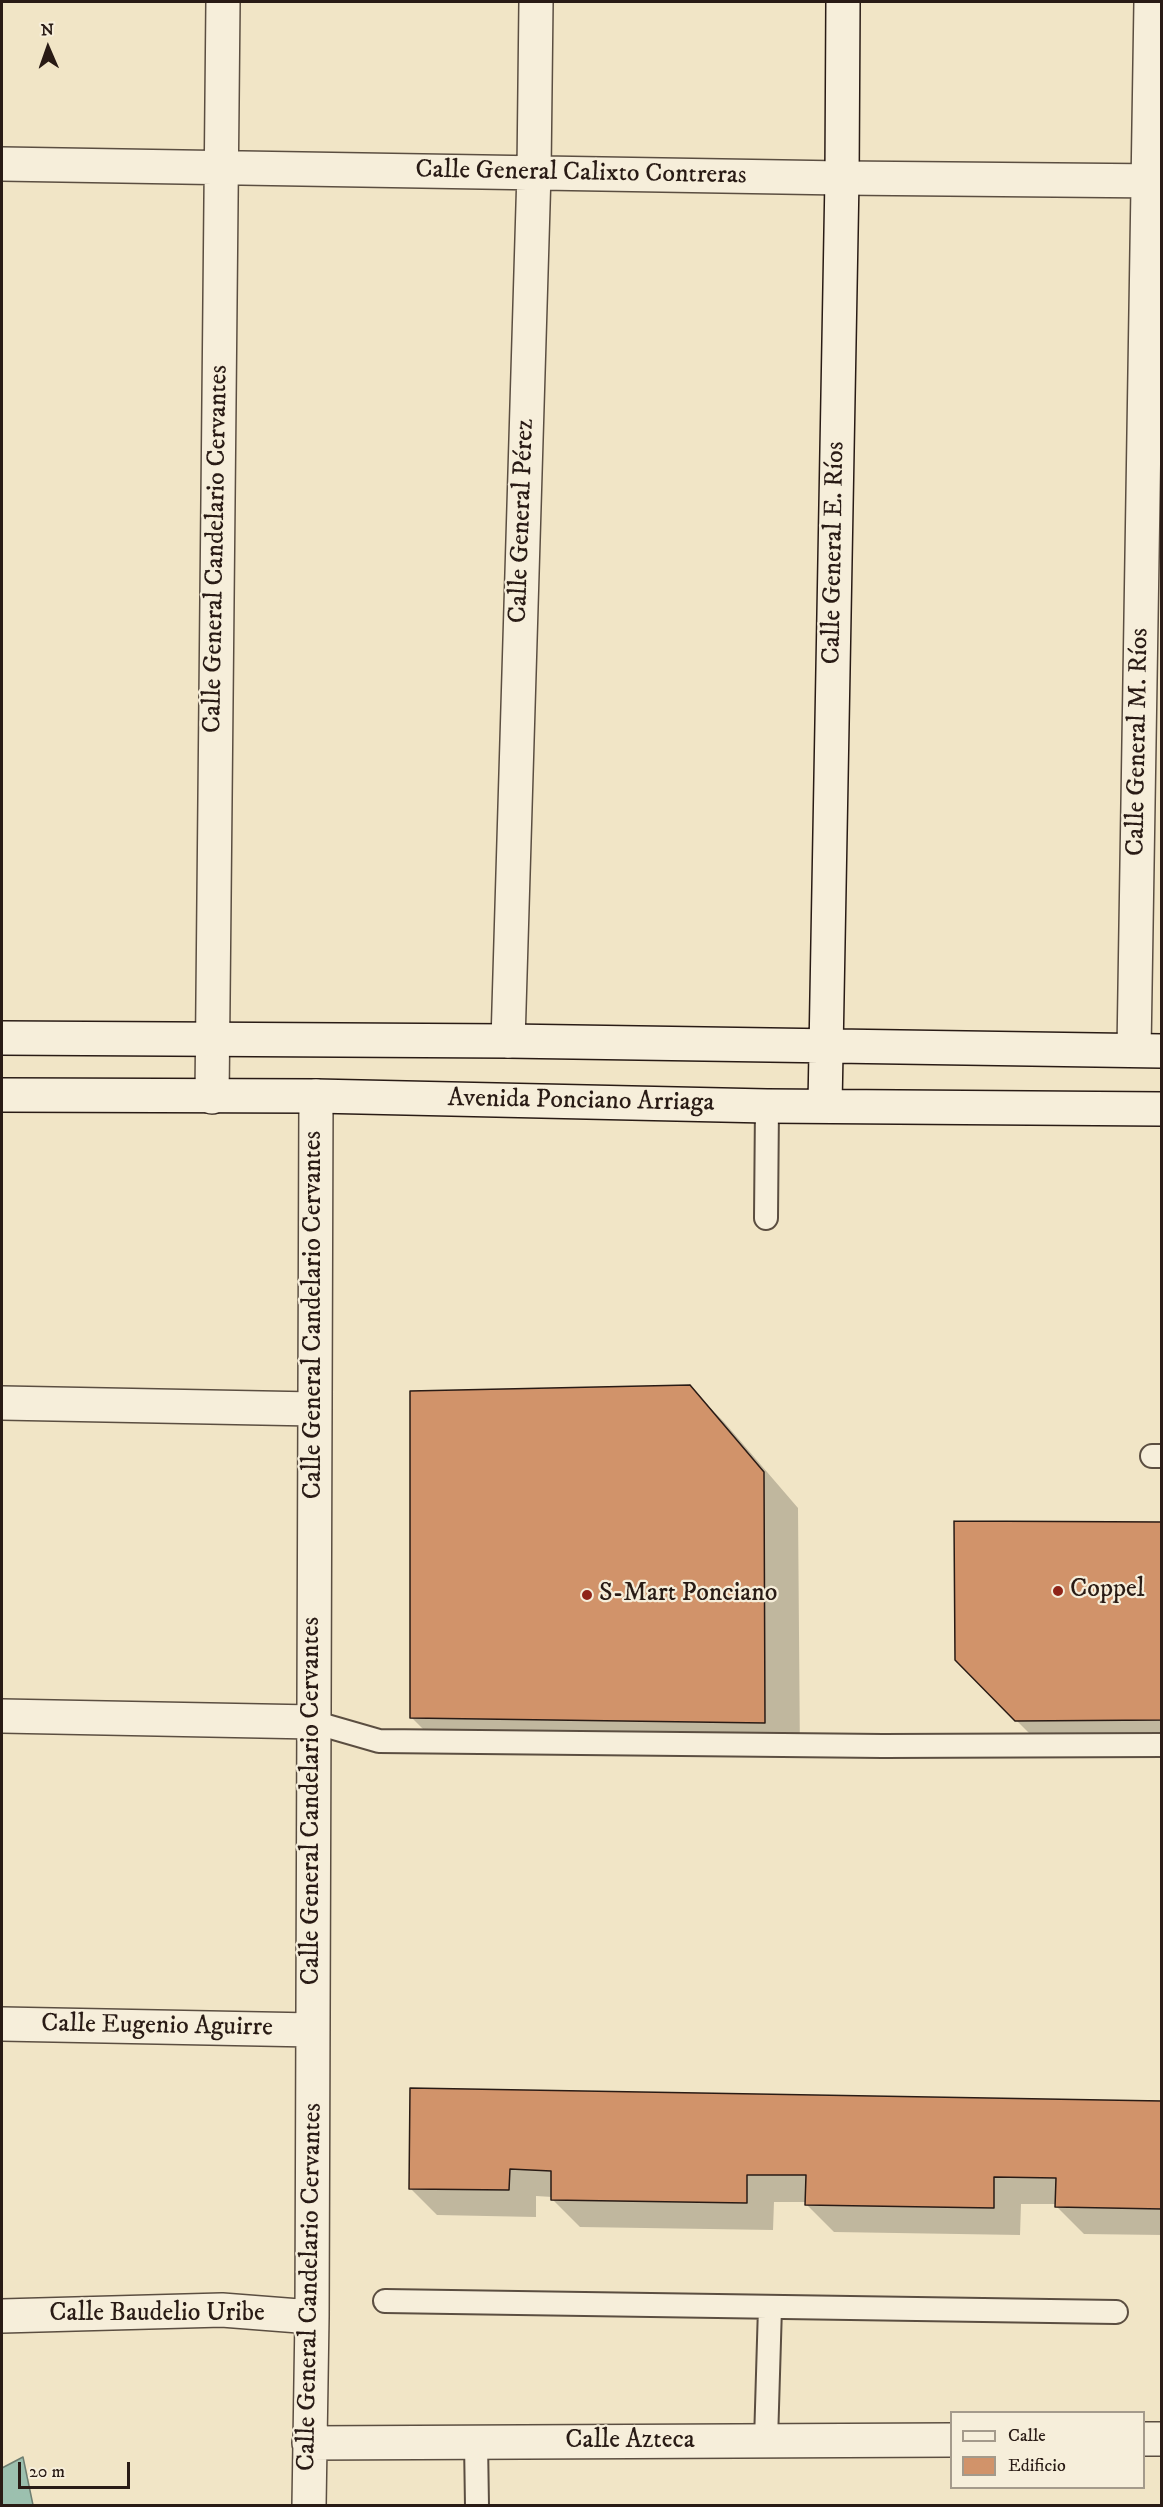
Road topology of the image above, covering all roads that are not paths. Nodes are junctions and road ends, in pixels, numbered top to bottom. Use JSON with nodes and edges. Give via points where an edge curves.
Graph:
{"nodes":[{"id":1,"x":223,"y":2,"type":"edge"},
{"id":2,"x":536,"y":2,"type":"edge"},
{"id":3,"x":843,"y":2,"type":"edge"},
{"id":4,"x":1151,"y":2,"type":"edge"},
{"id":5,"x":2,"y":164,"type":"edge"},
{"id":6,"x":220,"y":168,"type":"junction"},
{"id":7,"x":534,"y":172,"type":"junction"},
{"id":8,"x":843,"y":178,"type":"junction"},
{"id":9,"x":1155,"y":181,"type":"edge"},
{"id":10,"x":2,"y":1038,"type":"edge"},
{"id":11,"x":213,"y":1038,"type":"junction"},
{"id":12,"x":508,"y":1041,"type":"junction"},
{"id":13,"x":825,"y":1045,"type":"junction"},
{"id":14,"x":1148,"y":1050,"type":"edge"},
{"id":15,"x":2,"y":1095,"type":"edge"},
{"id":16,"x":316,"y":1096,"type":"junction"},
{"id":17,"x":212,"y":1097,"type":"junction"},
{"id":18,"x":825,"y":1105,"type":"junction"},
{"id":19,"x":767,"y":1106,"type":"junction"},
{"id":20,"x":1161,"y":1109,"type":"edge"},
{"id":21,"x":766,"y":1218,"type":"dead end"},
{"id":22,"x":2,"y":1403,"type":"edge"},
{"id":23,"x":314,"y":1408,"type":"junction"},
{"id":24,"x":2,"y":1716,"type":"edge"},
{"id":25,"x":313,"y":1722,"type":"junction"},
{"id":26,"x":1161,"y":1745,"type":"edge"},
{"id":27,"x":2,"y":2024,"type":"edge"},
{"id":28,"x":313,"y":2030,"type":"junction"},
{"id":29,"x":385,"y":2301,"type":"dead end"},
{"id":30,"x":770,"y":2307,"type":"junction"},
{"id":31,"x":1116,"y":2312,"type":"dead end"},
{"id":32,"x":2,"y":2316,"type":"edge"},
{"id":33,"x":312,"y":2317,"type":"junction"},
{"id":34,"x":1145,"y":2439,"type":"edge"},
{"id":35,"x":1161,"y":2439,"type":"edge"},
{"id":36,"x":950,"y":2440,"type":"edge"},
{"id":37,"x":766,"y":2441,"type":"junction"},
{"id":38,"x":476,"y":2442,"type":"junction"},
{"id":39,"x":309,"y":2443,"type":"junction"},
{"id":40,"x":309,"y":2505,"type":"edge"},
{"id":41,"x":477,"y":2505,"type":"edge"}],
"edges":[{"from":1,"to":6,"type":"street","name":"Calle General Candelario Cervantes"},
{"from":2,"to":7,"type":"street","name":"Calle General Pérez"},
{"from":3,"to":8,"type":"street","name":"Calle General E. Ríos"},
{"from":4,"to":9,"type":"street","name":"Calle General M. Ríos"},
{"from":5,"to":6,"type":"street","name":"Calle General Calixto Contreras"},
{"from":6,"to":7,"type":"street","name":"Calle General Calixto Contreras"},
{"from":6,"to":11,"type":"street","name":"Calle General Candelario Cervantes"},
{"from":7,"to":8,"type":"street","name":"Calle General Calixto Contreras"},
{"from":7,"to":12,"type":"street","name":"Calle General Pérez"},
{"from":8,"to":9,"type":"street","name":"Calle General Calixto Contreras"},
{"from":8,"to":13,"type":"street","name":"Calle General E. Ríos"},
{"from":9,"to":14,"type":"street","name":"Calle General M. Ríos"},
{"from":10,"to":11,"type":"street"},
{"from":11,"to":12,"type":"street"},
{"from":11,"to":17,"type":"street","name":"Calle General Candelario Cervantes"},
{"from":12,"to":13,"type":"street"},
{"from":13,"to":14,"type":"street"},
{"from":13,"to":18,"type":"street","name":"Calle General E. Ríos"},
{"from":15,"to":17,"type":"street","name":"Avenida Ponciano Arriaga"},
{"from":16,"to":17,"type":"street","name":"Avenida Ponciano Arriaga"},
{"from":16,"to":19,"type":"street","name":"Avenida Ponciano Arriaga"},
{"from":16,"to":23,"type":"street","name":"Calle General Candelario Cervantes"},
{"from":18,"to":19,"type":"street","name":"Avenida Ponciano Arriaga"},
{"from":18,"to":20,"type":"street","name":"Avenida Ponciano Arriaga"},
{"from":19,"to":21,"type":"lane"},
{"from":22,"to":23,"type":"street"},
{"from":23,"to":25,"type":"street","name":"Calle General Candelario Cervantes"},
{"from":24,"to":25,"type":"street"},
{"from":25,"to":26,"type":"lane","via":[[378,1741]]},
{"from":25,"to":28,"type":"street","name":"Calle General Candelario Cervantes"},
{"from":27,"to":28,"type":"street","name":"Calle Eugenio Aguirre"},
{"from":28,"to":33,"type":"street","name":"Calle General Candelario Cervantes"},
{"from":29,"to":30,"type":"lane"},
{"from":30,"to":31,"type":"lane"},
{"from":30,"to":37,"type":"lane"},
{"from":32,"to":33,"type":"street","name":"Calle Baudelio Uribe","via":[[222,2310]]},
{"from":33,"to":39,"type":"street","name":"Calle General Candelario Cervantes"},
{"from":34,"to":35,"type":"street"},
{"from":36,"to":37,"type":"street","name":"Calle Azteca"},
{"from":37,"to":38,"type":"street","name":"Calle Azteca"},
{"from":38,"to":39,"type":"street","name":"Calle Azteca"},
{"from":38,"to":41,"type":"lane"},
{"from":39,"to":40,"type":"street","name":"Calle General Candelario Cervantes"}]}
